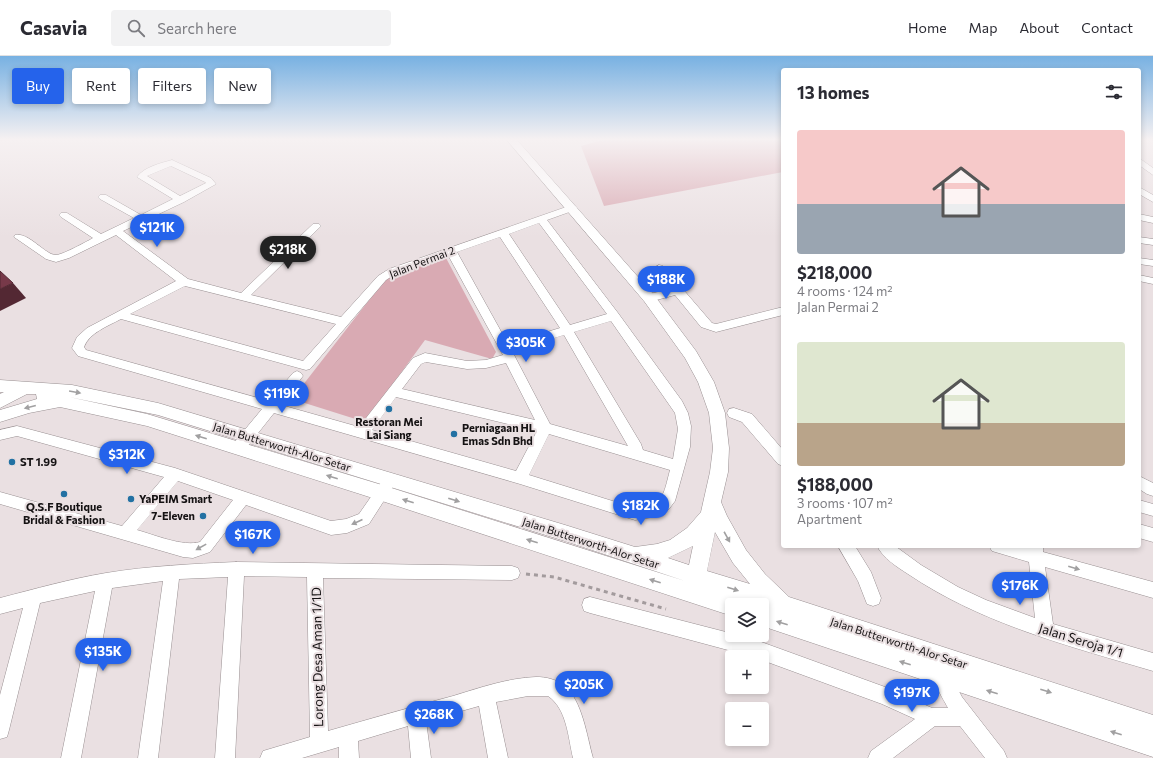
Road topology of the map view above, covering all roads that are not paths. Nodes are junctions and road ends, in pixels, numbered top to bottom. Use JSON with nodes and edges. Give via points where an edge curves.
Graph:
{"nodes":[{"id":1,"x":149,"y":172,"type":"edge"},
{"id":2,"x":191,"y":172,"type":"edge"},
{"id":3,"x":541,"y":172,"type":"edge"},
{"id":4,"x":1141,"y":191,"type":"edge"},
{"id":5,"x":103,"y":198,"type":"dead end"},
{"id":6,"x":1153,"y":199,"type":"edge"},
{"id":7,"x":181,"y":200,"type":"junction"},
{"id":8,"x":572,"y":208,"type":"junction"},
{"id":9,"x":64,"y":215,"type":"dead end"},
{"id":10,"x":1141,"y":217,"type":"edge"},
{"id":11,"x":142,"y":219,"type":"junction"},
{"id":12,"x":541,"y":219,"type":"junction"},
{"id":13,"x":1153,"y":220,"type":"edge"},
{"id":14,"x":316,"y":226,"type":"dead end"},
{"id":15,"x":117,"y":231,"type":"junction"},
{"id":16,"x":503,"y":233,"type":"junction"},
{"id":17,"x":18,"y":237,"type":"dead end"},
{"id":18,"x":101,"y":239,"type":"junction"},
{"id":19,"x":1141,"y":240,"type":"edge"},
{"id":20,"x":1153,"y":242,"type":"edge"},
{"id":21,"x":452,"y":251,"type":"junction"},
{"id":22,"x":1141,"y":261,"type":"edge"},
{"id":23,"x":1153,"y":263,"type":"edge"},
{"id":24,"x":659,"y":268,"type":"dead end"},
{"id":25,"x":1141,"y":278,"type":"edge"},
{"id":26,"x":1153,"y":281,"type":"edge"},
{"id":27,"x":184,"y":282,"type":"junction"},
{"id":28,"x":678,"y":291,"type":"junction"},
{"id":29,"x":244,"y":297,"type":"junction"},
{"id":30,"x":649,"y":298,"type":"junction"},
{"id":31,"x":781,"y":312,"type":"edge"},
{"id":32,"x":120,"y":315,"type":"junction"},
{"id":33,"x":614,"y":316,"type":"junction"},
{"id":34,"x":344,"y":322,"type":"junction"},
{"id":35,"x":567,"y":330,"type":"junction"},
{"id":36,"x":507,"y":353,"type":"junction"},
{"id":37,"x":297,"y":376,"type":"dead end"},
{"id":38,"x":0,"y":386,"type":"edge"},
{"id":39,"x":22,"y":388,"type":"junction"},
{"id":40,"x":394,"y":392,"type":"junction"},
{"id":41,"x":61,"y":401,"type":"junction"},
{"id":42,"x":0,"y":402,"type":"edge"},
{"id":43,"x":272,"y":408,"type":"junction"},
{"id":44,"x":734,"y":413,"type":"dead end"},
{"id":45,"x":0,"y":416,"type":"edge"},
{"id":46,"x":545,"y":428,"type":"junction"},
{"id":47,"x":362,"y":433,"type":"junction"},
{"id":48,"x":0,"y":435,"type":"edge"},
{"id":49,"x":243,"y":442,"type":"junction"},
{"id":50,"x":636,"y":453,"type":"junction"},
{"id":51,"x":781,"y":458,"type":"edge"},
{"id":52,"x":678,"y":466,"type":"junction"},
{"id":53,"x":175,"y":474,"type":"junction"},
{"id":54,"x":520,"y":478,"type":"junction"},
{"id":55,"x":1141,"y":483,"type":"edge"},
{"id":56,"x":386,"y":487,"type":"junction"},
{"id":57,"x":1153,"y":492,"type":"edge"},
{"id":58,"x":244,"y":497,"type":"junction"},
{"id":59,"x":0,"y":498,"type":"edge"},
{"id":60,"x":712,"y":501,"type":"junction"},
{"id":61,"x":1141,"y":507,"type":"edge"},
{"id":62,"x":1153,"y":510,"type":"edge"},
{"id":63,"x":1141,"y":532,"type":"edge"},
{"id":64,"x":125,"y":534,"type":"junction"},
{"id":65,"x":1153,"y":535,"type":"edge"},
{"id":66,"x":847,"y":548,"type":"edge"},
{"id":67,"x":886,"y":548,"type":"edge"},
{"id":68,"x":1010,"y":548,"type":"edge"},
{"id":69,"x":1036,"y":552,"type":"edge"},
{"id":70,"x":629,"y":554,"type":"junction"},
{"id":71,"x":236,"y":568,"type":"junction"},
{"id":72,"x":315,"y":570,"type":"junction"},
{"id":73,"x":172,"y":572,"type":"junction"},
{"id":74,"x":512,"y":573,"type":"road end"},
{"id":75,"x":105,"y":580,"type":"junction"},
{"id":76,"x":694,"y":585,"type":"junction"},
{"id":77,"x":1153,"y":590,"type":"edge"},
{"id":78,"x":34,"y":596,"type":"junction"},
{"id":79,"x":873,"y":598,"type":"dead end"},
{"id":80,"x":725,"y":602,"type":"edge"},
{"id":81,"x":590,"y":605,"type":"dead end"},
{"id":82,"x":0,"y":606,"type":"edge"},
{"id":83,"x":786,"y":606,"type":"junction"},
{"id":84,"x":769,"y":618,"type":"edge"},
{"id":85,"x":1045,"y":630,"type":"junction"},
{"id":86,"x":1153,"y":662,"type":"edge"},
{"id":87,"x":942,"y":667,"type":"junction"},
{"id":88,"x":486,"y":696,"type":"junction"},
{"id":89,"x":416,"y":714,"type":"junction"},
{"id":90,"x":932,"y":717,"type":"junction"},
{"id":91,"x":964,"y":717,"type":"junction"},
{"id":92,"x":1153,"y":726,"type":"edge"},
{"id":93,"x":0,"y":730,"type":"edge"},
{"id":94,"x":348,"y":735,"type":"junction"},
{"id":95,"x":1153,"y":745,"type":"edge"},
{"id":96,"x":316,"y":749,"type":"edge"},
{"id":97,"x":71,"y":758,"type":"edge"},
{"id":98,"x":148,"y":758,"type":"edge"},
{"id":99,"x":225,"y":758,"type":"edge"},
{"id":100,"x":270,"y":758,"type":"edge"},
{"id":101,"x":349,"y":758,"type":"edge"},
{"id":102,"x":421,"y":758,"type":"edge"},
{"id":103,"x":498,"y":758,"type":"edge"},
{"id":104,"x":582,"y":758,"type":"edge"},
{"id":105,"x":878,"y":758,"type":"edge"},
{"id":106,"x":997,"y":758,"type":"edge"}],
"edges":[{"from":1,"to":7,"type":"street","via":[[144,174],[143,179]]},
{"from":2,"to":7,"type":"street","via":[[211,184]]},
{"from":3,"to":8,"type":"main road"},
{"from":4,"to":6,"type":"street"},
{"from":5,"to":11,"type":"street"},
{"from":7,"to":11,"type":"street"},
{"from":8,"to":12,"type":"street","name":"Jalan Permai 2"},
{"from":8,"to":30,"type":"main road"},
{"from":9,"to":18,"type":"street"},
{"from":10,"to":13,"type":"street"},
{"from":11,"to":15,"type":"street"},
{"from":12,"to":16,"type":"street","name":"Jalan Permai 2"},
{"from":12,"to":33,"type":"street"},
{"from":14,"to":29,"type":"street"},
{"from":15,"to":18,"type":"street"},
{"from":15,"to":27,"type":"street"},
{"from":16,"to":21,"type":"street","name":"Jalan Permai 2"},
{"from":16,"to":35,"type":"street"},
{"from":17,"to":18,"type":"street","via":[[56,259]]},
{"from":19,"to":20,"type":"street"},
{"from":21,"to":34,"type":"street","name":"Jalan Permai 2","via":[[382,278]]},
{"from":21,"to":36,"type":"street"},
{"from":22,"to":23,"type":"street"},
{"from":24,"to":28,"type":"street"},
{"from":25,"to":26,"type":"street"},
{"from":27,"to":29,"type":"street"},
{"from":27,"to":32,"type":"street"},
{"from":28,"to":30,"type":"street"},
{"from":28,"to":31,"type":"street","via":[[705,324],[712,328]]},
{"from":29,"to":34,"type":"street"},
{"from":30,"to":60,"type":"main road","via":[[691,355],[706,382],[717,413],[721,448],[719,472]]},
{"from":32,"to":34,"type":"street","name":"Jalan Permai 2","via":[[306,366]]},
{"from":32,"to":43,"type":"street","via":[[91,331],[81,340],[78,348],[82,353]]},
{"from":33,"to":35,"type":"street"},
{"from":33,"to":52,"type":"street","via":[[683,417],[685,428]]},
{"from":35,"to":36,"type":"street"},
{"from":35,"to":50,"type":"street","via":[[636,448]]},
{"from":36,"to":40,"type":"street","via":[[486,364],[467,364],[425,357],[417,361]]},
{"from":36,"to":46,"type":"street"},
{"from":37,"to":43,"type":"street"},
{"from":38,"to":39,"type":"main road","name":"Jalan Butterworth-Alor Setar"},
{"from":39,"to":41,"type":"main road","name":"Jalan Butterworth-Alor Setar"},
{"from":39,"to":42,"type":"main road"},
{"from":39,"to":49,"type":"main road","name":"Jalan Butterworth-Alor Setar","one_way":true,"via":[[72,391],[158,409]]},
{"from":40,"to":46,"type":"street"},
{"from":40,"to":47,"type":"street"},
{"from":41,"to":45,"type":"main road","one_way":true},
{"from":49,"to":41,"type":"main road","name":"Jalan Butterworth-Alor Setar","one_way":true},
{"from":43,"to":47,"type":"street"},
{"from":43,"to":49,"type":"street"},
{"from":44,"to":51,"type":"street","via":[[747,418]]},
{"from":46,"to":50,"type":"street"},
{"from":46,"to":54,"type":"street"},
{"from":47,"to":54,"type":"street"},
{"from":48,"to":53,"type":"street","via":[[17,431]]},
{"from":49,"to":56,"type":"main road","name":"Jalan Butterworth-Alor Setar"},
{"from":50,"to":52,"type":"street"},
{"from":52,"to":54,"type":"street","via":[[668,501],[661,508],[635,514]]},
{"from":53,"to":58,"type":"street"},
{"from":53,"to":64,"type":"street"},
{"from":55,"to":57,"type":"street"},
{"from":56,"to":58,"type":"street","one_way":true,"via":[[364,519],[347,526],[331,528]]},
{"from":56,"to":70,"type":"main road","name":"Jalan Butterworth-Alor Setar","one_way":true},
{"from":76,"to":56,"type":"main road","name":"Jalan Butterworth-Alor Setar","one_way":true},
{"from":58,"to":64,"type":"street","one_way":true,"via":[[204,547],[193,551]]},
{"from":59,"to":64,"type":"street"},
{"from":60,"to":70,"type":"main road","via":[[704,521],[689,538],[668,550]]},
{"from":60,"to":76,"type":"main road"},
{"from":60,"to":83,"type":"main road","one_way":true,"via":[[724,532],[743,563]]},
{"from":61,"to":62,"type":"street"},
{"from":63,"to":65,"type":"street"},
{"from":66,"to":79,"type":"street","via":[[865,577]]},
{"from":67,"to":85,"type":"street","name":"Jalan Seroja 1/1","via":[[909,566],[973,604]]},
{"from":68,"to":69,"type":"street"},
{"from":69,"to":77,"type":"street","one_way":true},
{"from":69,"to":85,"type":"street"},
{"from":70,"to":76,"type":"main road","name":"Jalan Butterworth-Alor Setar"},
{"from":71,"to":72,"type":"street"},
{"from":71,"to":73,"type":"street"},
{"from":71,"to":99,"type":"street"},
{"from":72,"to":74,"type":"street"},
{"from":72,"to":96,"type":"street","name":"Lorong Desa Aman 1/1D"},
{"from":73,"to":75,"type":"street"},
{"from":73,"to":98,"type":"street"},
{"from":75,"to":78,"type":"street"},
{"from":75,"to":97,"type":"street"},
{"from":76,"to":80,"type":"main road","name":"Jalan Butterworth-Alor Setar"},
{"from":76,"to":83,"type":"main road","name":"Jalan Butterworth-Alor Setar","one_way":true},
{"from":78,"to":82,"type":"street"},
{"from":78,"to":93,"type":"street"},
{"from":81,"to":90,"type":"street","via":[[753,648],[885,696]]},
{"from":83,"to":87,"type":"main road","name":"Jalan Butterworth-Alor Setar"},
{"from":87,"to":84,"type":"main road","name":"Jalan Butterworth-Alor Setar","one_way":true},
{"from":85,"to":86,"type":"street","name":"Jalan Seroja 1/1"},
{"from":87,"to":91,"type":"street","via":[[946,687]]},
{"from":87,"to":92,"type":"main road","name":"Jalan Butterworth-Alor Setar","one_way":true},
{"from":95,"to":87,"type":"main road","name":"Jalan Butterworth-Alor Setar","one_way":true},
{"from":88,"to":89,"type":"street"},
{"from":88,"to":103,"type":"street"},
{"from":88,"to":104,"type":"street","via":[[522,687],[545,687],[559,693],[568,704]]},
{"from":89,"to":94,"type":"street"},
{"from":89,"to":102,"type":"street"},
{"from":90,"to":91,"type":"street"},
{"from":90,"to":105,"type":"street"},
{"from":91,"to":106,"type":"street"},
{"from":94,"to":96,"type":"street"},
{"from":94,"to":101,"type":"street"},
{"from":96,"to":100,"type":"street"}]}
